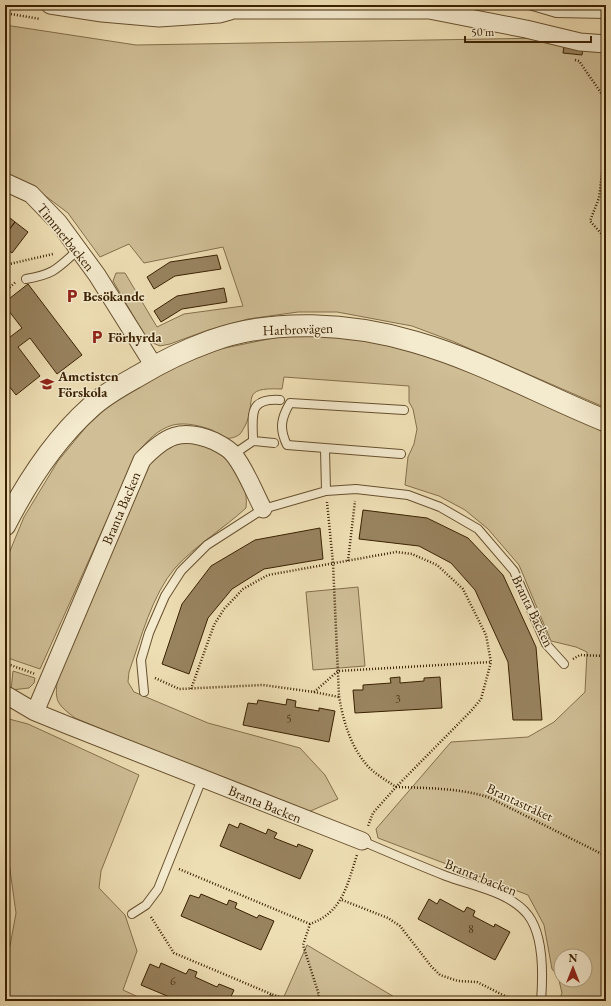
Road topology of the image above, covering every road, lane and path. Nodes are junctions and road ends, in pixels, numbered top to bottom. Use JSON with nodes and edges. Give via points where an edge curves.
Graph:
{"nodes":[{"id":1,"x":50,"y":5,"type":"edge"},
{"id":2,"x":529,"y":5,"type":"edge"},
{"id":3,"x":234,"y":7,"type":"edge"},
{"id":4,"x":606,"y":14,"type":"edge"},
{"id":5,"x":606,"y":44,"type":"edge"},
{"id":6,"x":572,"y":59,"type":"dead end"},
{"id":7,"x":606,"y":100,"type":"edge"},
{"id":8,"x":606,"y":168,"type":"edge"},
{"id":9,"x":5,"y":182,"type":"edge"},
{"id":10,"x":606,"y":239,"type":"edge"},
{"id":11,"x":78,"y":247,"type":"junction"},
{"id":12,"x":5,"y":265,"type":"edge"},
{"id":13,"x":26,"y":279,"type":"dead end"},
{"id":14,"x":154,"y":366,"type":"junction"},
{"id":15,"x":280,"y":400,"type":"dead end"},
{"id":16,"x":404,"y":410,"type":"dead end"},
{"id":17,"x":606,"y":421,"type":"edge"},
{"id":18,"x":254,"y":441,"type":"junction"},
{"id":19,"x":274,"y":443,"type":"dead end"},
{"id":20,"x":325,"y":449,"type":"junction"},
{"id":21,"x":234,"y":454,"type":"junction"},
{"id":22,"x":401,"y":454,"type":"dead end"},
{"id":23,"x":356,"y":489,"type":"junction"},
{"id":24,"x":326,"y":491,"type":"junction"},
{"id":25,"x":262,"y":509,"type":"junction"},
{"id":26,"x":5,"y":525,"type":"edge"},
{"id":27,"x":348,"y":561,"type":"junction"},
{"id":28,"x":333,"y":563,"type":"junction"},
{"id":29,"x":606,"y":656,"type":"edge"},
{"id":30,"x":491,"y":662,"type":"junction"},
{"id":31,"x":5,"y":663,"type":"edge"},
{"id":32,"x":564,"y":664,"type":"joint"},
{"id":33,"x":338,"y":671,"type":"junction"},
{"id":34,"x":49,"y":678,"type":"junction"},
{"id":35,"x":143,"y":678,"type":"junction"},
{"id":36,"x":191,"y":689,"type":"junction"},
{"id":37,"x":144,"y":692,"type":"dead end"},
{"id":38,"x":314,"y":692,"type":"junction"},
{"id":39,"x":5,"y":696,"type":"edge"},
{"id":40,"x":339,"y":698,"type":"junction"},
{"id":41,"x":35,"y":712,"type":"junction"},
{"id":42,"x":202,"y":779,"type":"junction"},
{"id":43,"x":396,"y":787,"type":"junction"},
{"id":44,"x":362,"y":841,"type":"junction"},
{"id":45,"x":606,"y":856,"type":"edge"},
{"id":46,"x":168,"y":864,"type":"junction"},
{"id":47,"x":5,"y":876,"type":"edge"},
{"id":48,"x":342,"y":900,"type":"junction"},
{"id":49,"x":146,"y":905,"type":"junction"},
{"id":50,"x":132,"y":914,"type":"dead end"},
{"id":51,"x":310,"y":924,"type":"junction"},
{"id":52,"x":5,"y":932,"type":"edge"},
{"id":53,"x":271,"y":994,"type":"junction"},
{"id":54,"x":268,"y":1001,"type":"edge"},
{"id":55,"x":292,"y":1001,"type":"edge"},
{"id":56,"x":315,"y":1001,"type":"edge"},
{"id":57,"x":515,"y":1001,"type":"edge"},
{"id":58,"x":541,"y":1001,"type":"edge"}],
"edges":[{"from":1,"to":3,"type":"street","via":[[158,18],[219,14]]},
{"from":2,"to":4,"type":"lane","via":[[556,13]]},
{"from":3,"to":5,"type":"street","via":[[429,10],[580,42]]},
{"from":6,"to":7,"type":"path","via":[[579,61]]},
{"from":8,"to":10,"type":"path","via":[[602,173],[600,198],[590,221]]},
{"from":9,"to":11,"type":"street","name":"Timmerbacken","via":[[31,194]]},
{"from":11,"to":12,"type":"path"},
{"from":11,"to":13,"type":"lane","via":[[61,267],[45,276]]},
{"from":11,"to":14,"type":"street","name":"Timmerbacken"},
{"from":14,"to":17,"type":"street","name":"Harbrovägen","via":[[211,341],[250,331],[281,327],[334,327],[414,341],[451,354]]},
{"from":14,"to":26,"type":"street","name":"Harbrovägen","via":[[110,392],[74,423],[20,495]]},
{"from":15,"to":18,"type":"lane","via":[[266,399],[256,406]]},
{"from":16,"to":20,"type":"lane","via":[[290,403],[282,415],[281,425],[282,436],[287,446]]},
{"from":18,"to":19,"type":"lane"},
{"from":18,"to":21,"type":"lane"},
{"from":20,"to":22,"type":"lane"},
{"from":20,"to":24,"type":"lane"},
{"from":21,"to":25,"type":"street","name":"Branta Backen"},
{"from":21,"to":34,"type":"street","name":"Branta Backen","via":[[207,438],[183,434],[164,439],[142,460]]},
{"from":23,"to":24,"type":"lane","name":"Branta Backen"},
{"from":23,"to":27,"type":"path"},
{"from":23,"to":32,"type":"lane","name":"Branta Backen","via":[[408,495],[440,507],[478,529],[514,571],[546,644]]},
{"from":24,"to":25,"type":"lane","name":"Branta Backen"},
{"from":24,"to":28,"type":"path"},
{"from":25,"to":35,"type":"lane","name":"Branta Backen","via":[[207,545],[181,572],[165,596],[149,633],[141,660]]},
{"from":27,"to":28,"type":"path"},
{"from":27,"to":30,"type":"path","via":[[396,552],[412,554],[437,565],[463,589],[486,635]]},
{"from":28,"to":33,"type":"path"},
{"from":28,"to":36,"type":"path","via":[[268,575],[243,589],[224,609],[214,625]]},
{"from":29,"to":32,"type":"path","via":[[580,656]]},
{"from":30,"to":33,"type":"path"},
{"from":30,"to":43,"type":"path","via":[[481,699]]},
{"from":31,"to":34,"type":"path"},
{"from":33,"to":38,"type":"path"},
{"from":33,"to":40,"type":"path"},
{"from":34,"to":41,"type":"street","name":"Branta Backen"},
{"from":35,"to":36,"type":"path","via":[[156,678],[179,689]]},
{"from":35,"to":37,"type":"lane","name":"Branta Backen"},
{"from":36,"to":38,"type":"path","via":[[263,685]]},
{"from":38,"to":40,"type":"path"},
{"from":39,"to":41,"type":"street","name":"Branta Backen"},
{"from":40,"to":43,"type":"path","via":[[349,736],[366,765]]},
{"from":41,"to":42,"type":"street","name":"Branta Backen"},
{"from":42,"to":44,"type":"street","name":"Branta Backen"},
{"from":42,"to":46,"type":"lane"},
{"from":43,"to":44,"type":"path","via":[[373,813]]},
{"from":43,"to":45,"type":"path","name":"Brantastråket","via":[[447,788],[488,797]]},
{"from":44,"to":48,"type":"path"},
{"from":44,"to":58,"type":"lane","name":"Branta backen","via":[[498,895],[524,910],[536,931],[541,952]]},
{"from":46,"to":49,"type":"lane","via":[[158,889]]},
{"from":46,"to":51,"type":"path"},
{"from":47,"to":52,"type":"path","via":[[8,903]]},
{"from":48,"to":51,"type":"path","via":[[322,920]]},
{"from":48,"to":57,"type":"path","via":[[388,918],[400,926],[440,975],[477,982]]},
{"from":49,"to":50,"type":"lane"},
{"from":49,"to":53,"type":"path","via":[[153,922],[174,953]]},
{"from":51,"to":56,"type":"path","via":[[303,945],[319,995]]},
{"from":53,"to":54,"type":"path"},
{"from":53,"to":55,"type":"path"}]}
